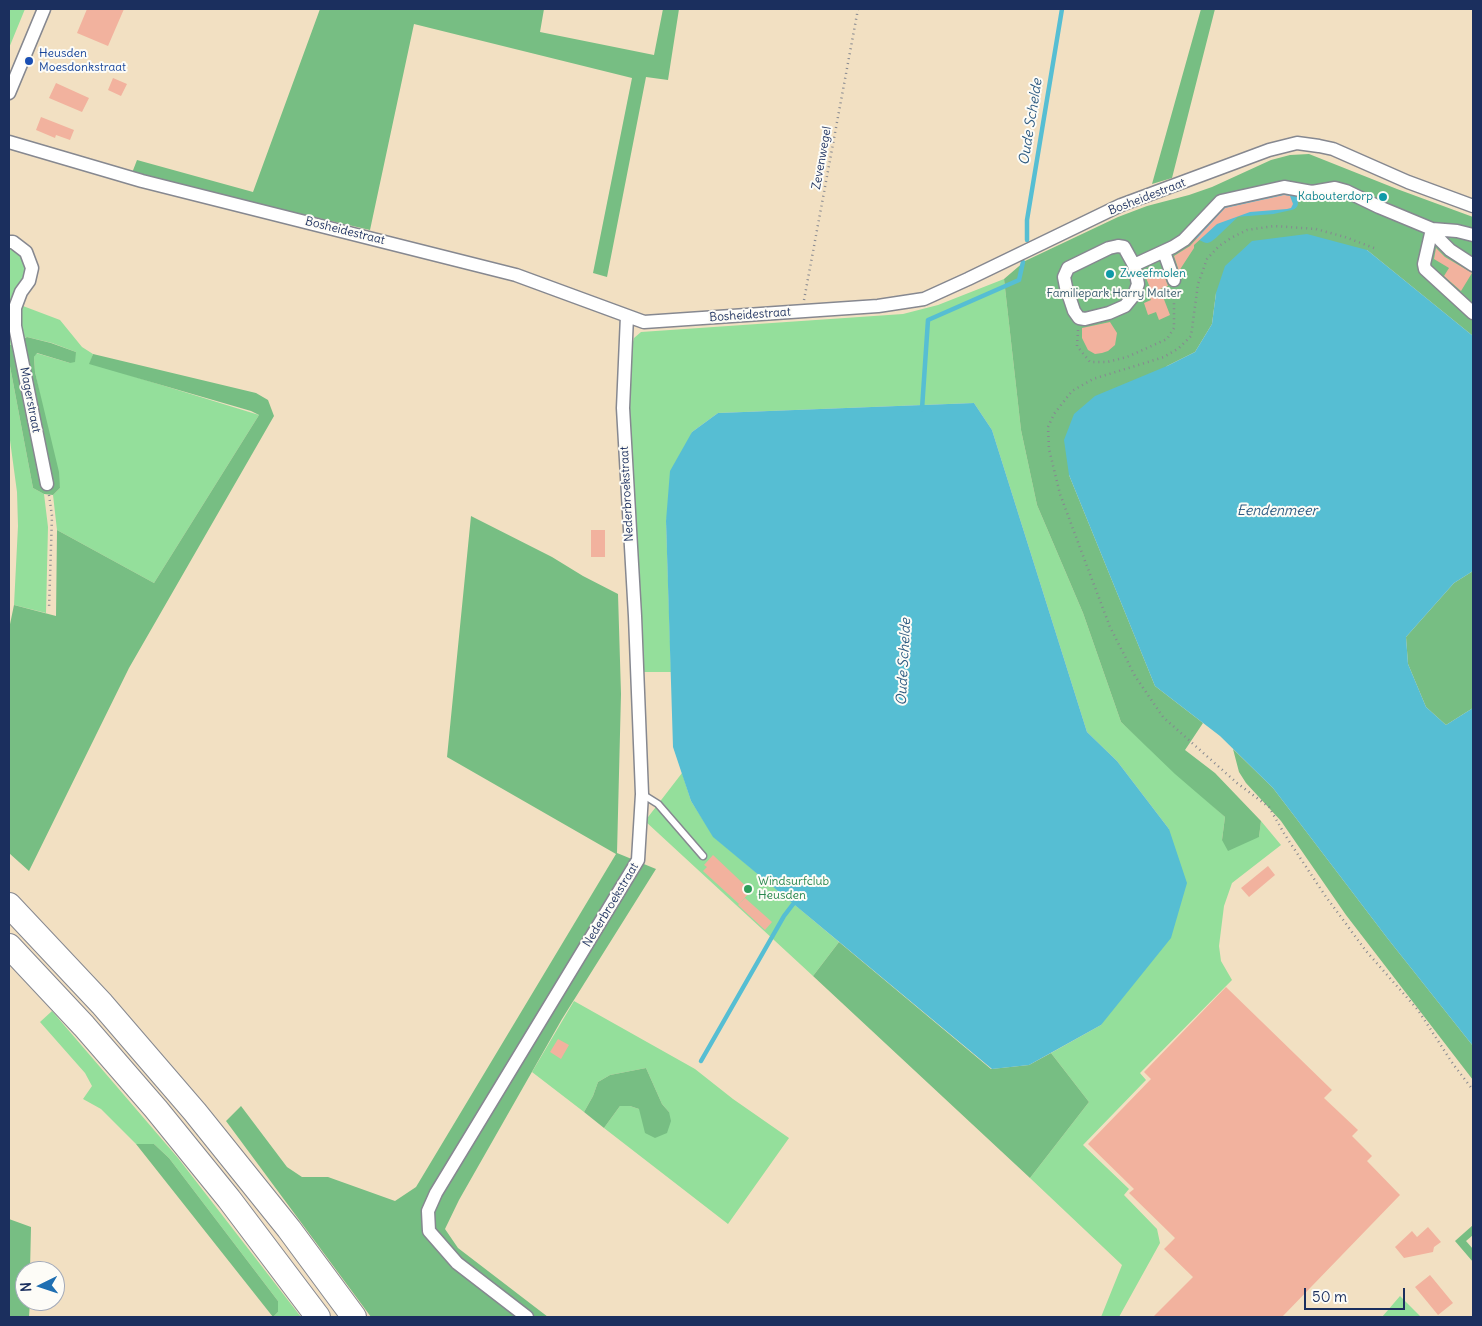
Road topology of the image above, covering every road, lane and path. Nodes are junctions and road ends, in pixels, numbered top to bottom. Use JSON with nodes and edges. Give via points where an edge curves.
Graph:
{"nodes":[{"id":1,"x":44,"y":9,"type":"edge"},
{"id":2,"x":858,"y":9,"type":"edge"},
{"id":3,"x":9,"y":93,"type":"edge"},
{"id":4,"x":9,"y":142,"type":"edge"},
{"id":5,"x":1473,"y":206,"type":"edge"},
{"id":6,"x":1432,"y":229,"type":"junction"},
{"id":7,"x":1473,"y":235,"type":"edge"},
{"id":8,"x":9,"y":242,"type":"edge"},
{"id":9,"x":1374,"y":248,"type":"dead end"},
{"id":10,"x":1164,"y":252,"type":"junction"},
{"id":11,"x":1134,"y":265,"type":"junction"},
{"id":12,"x":1473,"y":265,"type":"edge"},
{"id":13,"x":1172,"y":284,"type":"joint"},
{"id":14,"x":802,"y":311,"type":"junction"},
{"id":15,"x":1473,"y":313,"type":"edge"},
{"id":16,"x":627,"y":316,"type":"junction"},
{"id":17,"x":1079,"y":318,"type":"junction"},
{"id":18,"x":47,"y":484,"type":"joint"},
{"id":19,"x":49,"y":609,"type":"dead end"},
{"id":20,"x":642,"y":794,"type":"junction"},
{"id":21,"x":703,"y":856,"type":"dead end"},
{"id":22,"x":9,"y":905,"type":"edge"},
{"id":23,"x":9,"y":946,"type":"edge"},
{"id":24,"x":1473,"y":1090,"type":"edge"},
{"id":25,"x":318,"y":1317,"type":"edge"},
{"id":26,"x":354,"y":1317,"type":"edge"},
{"id":27,"x":527,"y":1317,"type":"edge"}],
"edges":[{"from":1,"to":3,"type":"street"},
{"from":2,"to":14,"type":"path","name":"Zevenwegel"},
{"from":4,"to":16,"type":"street","name":"Bosheidestraat","via":[[142,181],[516,275]]},
{"from":5,"to":14,"type":"street","name":"Bosheidestraat","via":[[1334,150],[1297,144],[1269,150],[1121,205],[924,299]]},
{"from":6,"to":7,"type":"street"},
{"from":6,"to":10,"type":"street","via":[[1346,191],[1335,188],[1312,192],[1284,187],[1222,200],[1184,240]]},
{"from":6,"to":12,"type":"street","via":[[1450,250]]},
{"from":6,"to":15,"type":"street","via":[[1425,269]]},
{"from":8,"to":18,"type":"street","name":"Magerstraat","via":[[26,252],[32,268],[15,308],[15,326]]},
{"from":9,"to":24,"type":"path","via":[[1316,229],[1274,226],[1247,230],[1231,238],[1207,259],[1198,284],[1191,336],[1164,357],[1093,379],[1072,391],[1048,427],[1049,449],[1060,494],[1110,627],[1135,676],[1163,717],[1269,807],[1324,894],[1366,951],[1418,1010]]},
{"from":10,"to":11,"type":"street"},
{"from":10,"to":13,"type":"street"},
{"from":11,"to":17,"type":"street","via":[[1138,284],[1134,295],[1124,306],[1095,317]]},
{"from":11,"to":17,"type":"street","via":[[1124,248],[1118,246],[1068,268],[1064,276],[1066,287]]},
{"from":13,"to":17,"type":"path","via":[[1174,328],[1167,339],[1126,357],[1090,362],[1078,346]]},
{"from":14,"to":16,"type":"street","name":"Bosheidestraat","via":[[644,322]]},
{"from":16,"to":20,"type":"street","name":"Nederbroekstraat","via":[[622,408]]},
{"from":18,"to":19,"type":"path","via":[[52,516]]},
{"from":20,"to":21,"type":"lane","via":[[658,804]]},
{"from":20,"to":27,"type":"street","name":"Nederbroekstraat","via":[[638,860],[428,1211],[429,1231],[457,1263]]},
{"from":22,"to":26,"type":"highway","via":[[102,1004],[195,1112],[289,1229]]},
{"from":23,"to":25,"type":"highway","via":[[156,1109]]}]}
